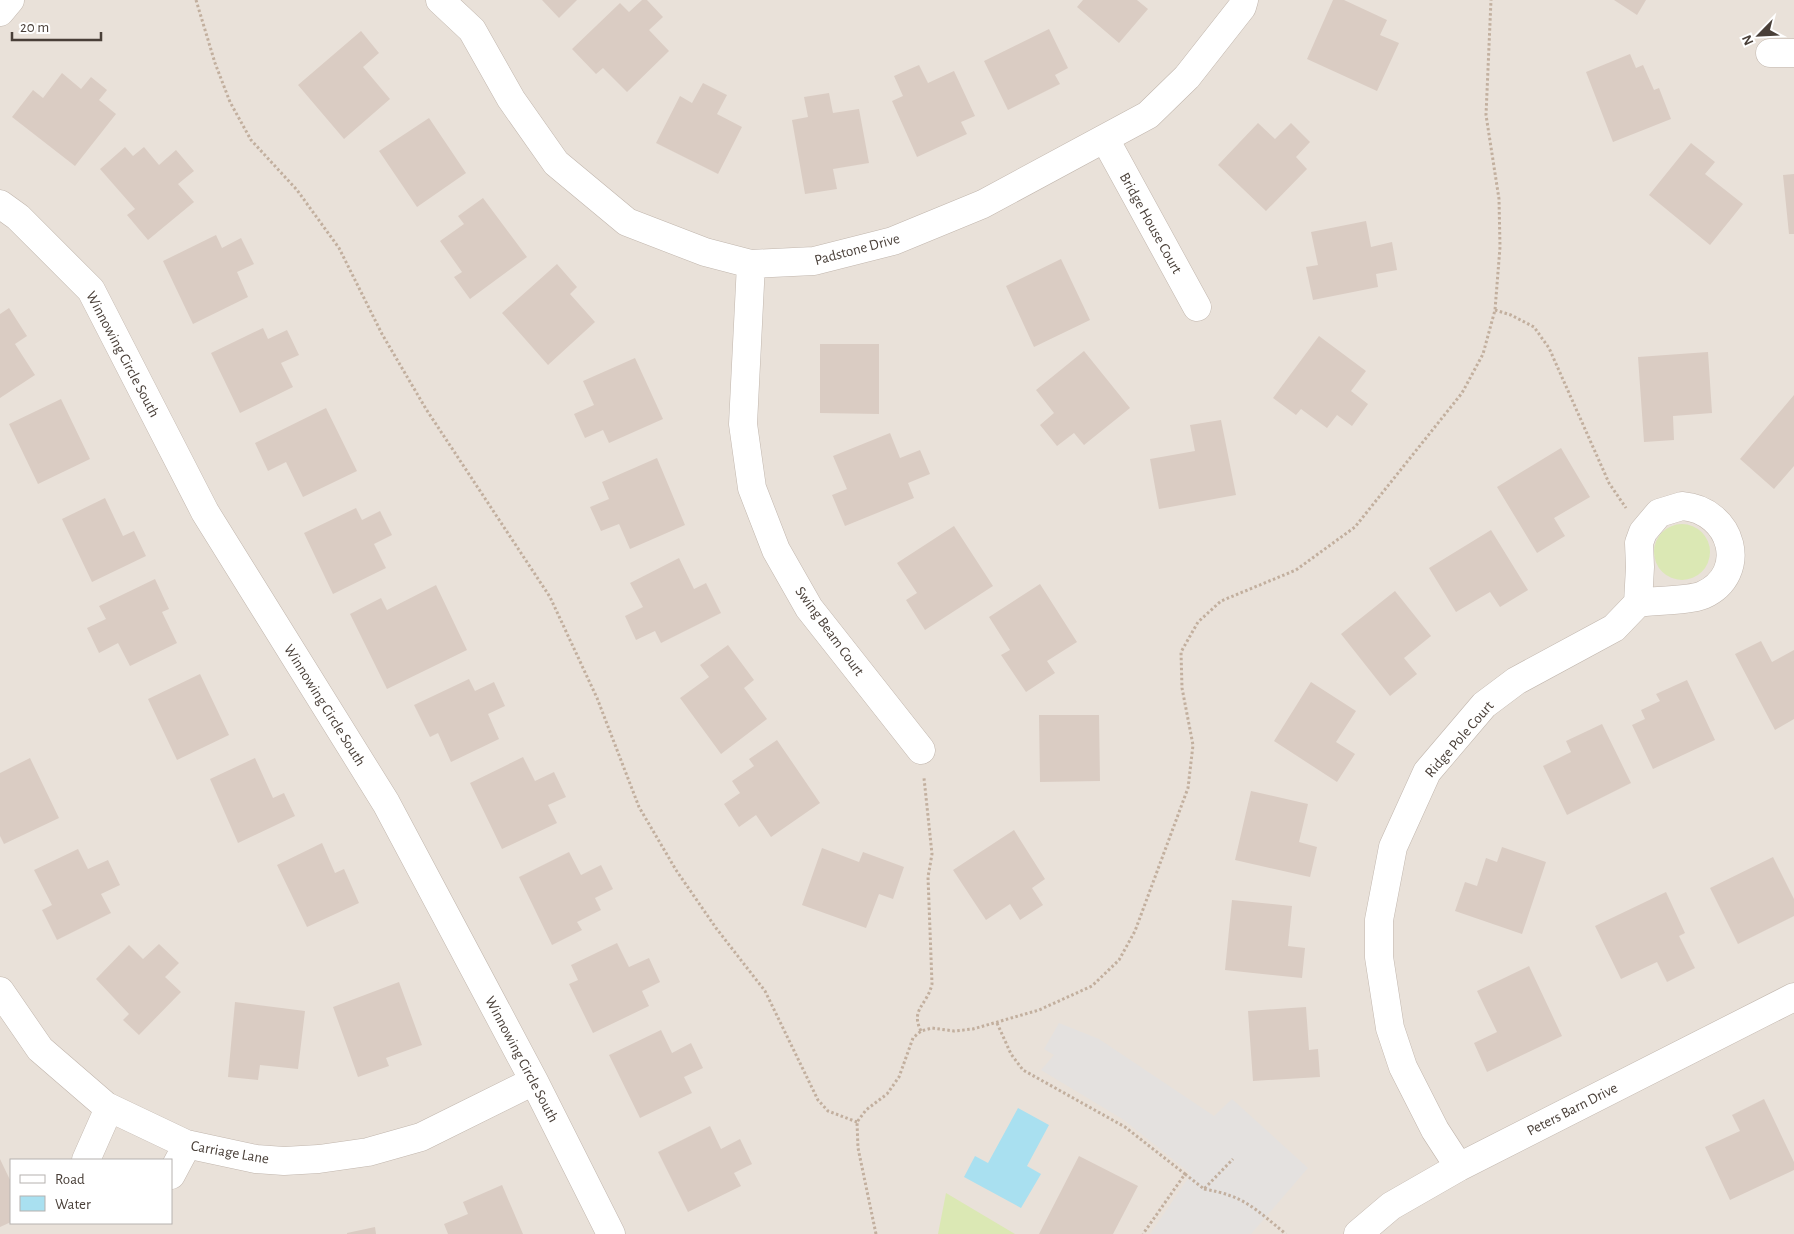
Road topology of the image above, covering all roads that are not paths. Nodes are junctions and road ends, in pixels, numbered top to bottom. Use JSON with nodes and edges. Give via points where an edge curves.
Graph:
{"nodes":[{"id":1,"x":10,"y":0,"type":"edge"},
{"id":2,"x":440,"y":0,"type":"edge"},
{"id":3,"x":1244,"y":0,"type":"edge"},
{"id":4,"x":0,"y":12,"type":"edge"},
{"id":5,"x":1104,"y":139,"type":"junction"},
{"id":6,"x":0,"y":204,"type":"edge"},
{"id":7,"x":751,"y":264,"type":"junction"},
{"id":8,"x":1197,"y":307,"type":"dead end"},
{"id":9,"x":1638,"y":603,"type":"junction"},
{"id":10,"x":921,"y":750,"type":"road end"},
{"id":11,"x":0,"y":991,"type":"edge"},
{"id":12,"x":1794,"y":997,"type":"edge"},
{"id":13,"x":534,"y":1081,"type":"junction"},
{"id":14,"x":109,"y":1108,"type":"junction"},
{"id":15,"x":187,"y":1144,"type":"junction"},
{"id":16,"x":86,"y":1159,"type":"edge"},
{"id":17,"x":1459,"y":1167,"type":"junction"},
{"id":18,"x":172,"y":1173,"type":"edge"},
{"id":19,"x":611,"y":1234,"type":"edge"},
{"id":20,"x":1358,"y":1234,"type":"edge"}],
"edges":[{"from":1,"to":4,"type":"street"},
{"from":2,"to":7,"type":"street","name":"Padstone Drive","via":[[472,30],[512,99],[556,163],[627,222],[705,252]]},
{"from":3,"to":5,"type":"street","name":"Padstone Drive","via":[[1242,7],[1181,83],[1148,115]]},
{"from":5,"to":7,"type":"street","name":"Padstone Drive","via":[[983,204],[893,241],[814,261]]},
{"from":5,"to":8,"type":"street","name":"Bridge House Court"},
{"from":6,"to":13,"type":"street","name":"Winnowing Circle South","via":[[18,217],[91,290],[206,512],[386,803]]},
{"from":7,"to":10,"type":"street","name":"Swing Beam Court","via":[[743,424],[752,488],[776,550],[809,608]]},
{"from":9,"to":9,"type":"street","via":[[1702,595],[1722,578],[1730,554],[1724,529],[1694,507],[1670,508],[1659,513],[1639,543]]},
{"from":9,"to":17,"type":"street","name":"Ridge Pole Court","via":[[1614,628],[1516,681],[1484,705],[1428,772],[1393,847],[1380,920],[1378,957],[1390,1028],[1403,1068],[1435,1130]]},
{"from":11,"to":14,"type":"street","name":"Carriage Lane","via":[[40,1049]]},
{"from":12,"to":17,"type":"street","name":"Peters Barn Drive"},
{"from":13,"to":15,"type":"street","name":"Carriage Lane","via":[[421,1137],[368,1152],[284,1161],[256,1159]]},
{"from":13,"to":19,"type":"street","name":"Winnowing Circle South"},
{"from":14,"to":15,"type":"street","name":"Carriage Lane"},
{"from":14,"to":16,"type":"street"},
{"from":15,"to":18,"type":"street"},
{"from":17,"to":20,"type":"street","name":"Peters Barn Drive","via":[[1391,1206]]}]}
